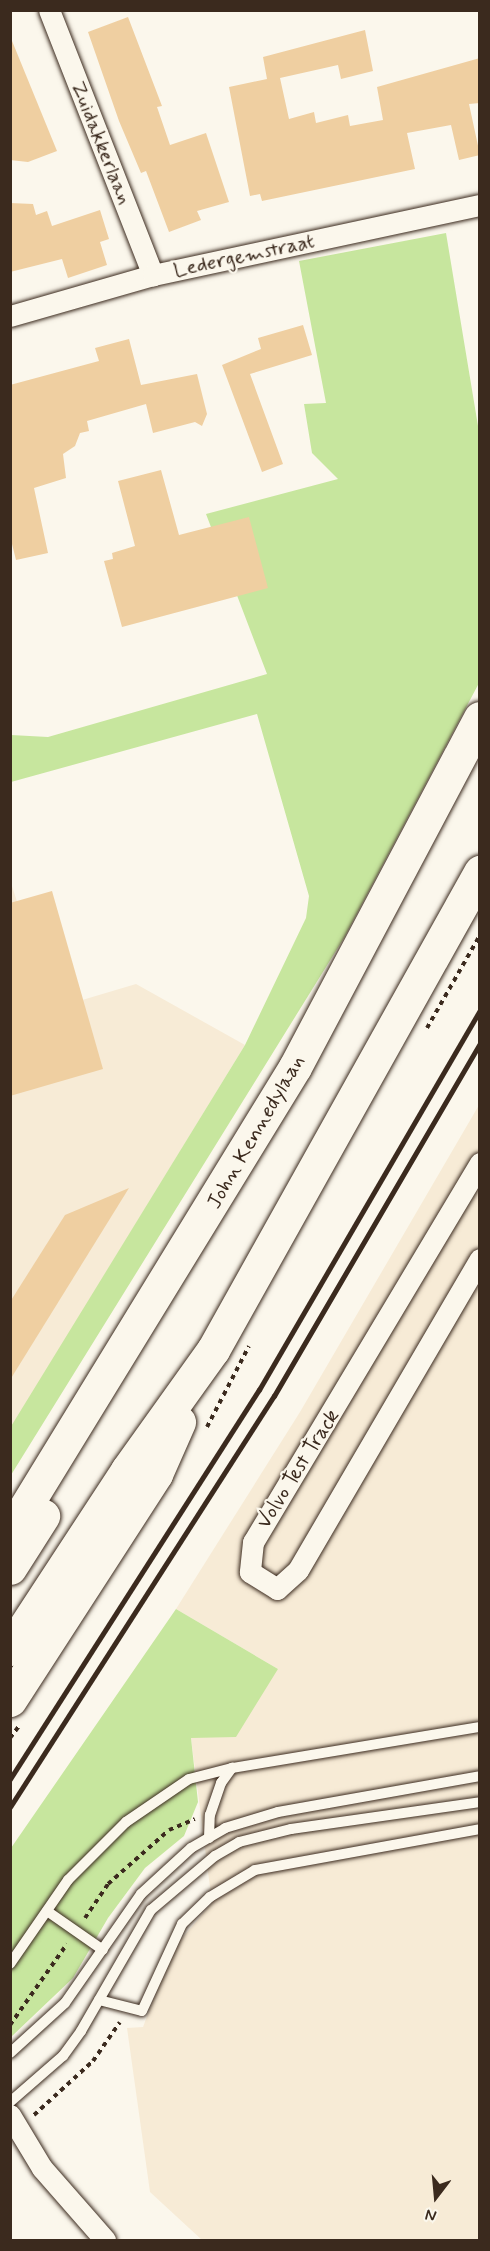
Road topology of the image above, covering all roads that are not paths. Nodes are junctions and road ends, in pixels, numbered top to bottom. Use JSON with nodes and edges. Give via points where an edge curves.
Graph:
{"nodes":[{"id":1,"x":49,"y":10,"type":"edge"},
{"id":2,"x":480,"y":205,"type":"edge"},
{"id":3,"x":153,"y":275,"type":"junction"},
{"id":4,"x":10,"y":315,"type":"edge"},
{"id":5,"x":480,"y":718,"type":"edge"},
{"id":6,"x":472,"y":754,"type":"edge"},
{"id":7,"x":480,"y":872,"type":"edge"},
{"id":8,"x":480,"y":1162,"type":"edge"},
{"id":9,"x":480,"y":1259,"type":"edge"},
{"id":10,"x":213,"y":1350,"type":"junction"},
{"id":11,"x":10,"y":1492,"type":"edge"},
{"id":12,"x":10,"y":1533,"type":"edge"},
{"id":13,"x":10,"y":1568,"type":"edge"},
{"id":14,"x":10,"y":1649,"type":"edge"},
{"id":15,"x":10,"y":1700,"type":"edge"},
{"id":16,"x":480,"y":1727,"type":"edge"},
{"id":17,"x":232,"y":1768,"type":"junction"},
{"id":18,"x":480,"y":1776,"type":"edge"},
{"id":19,"x":480,"y":1802,"type":"edge"},
{"id":20,"x":480,"y":1829,"type":"edge"},
{"id":21,"x":209,"y":1838,"type":"junction"},
{"id":22,"x":47,"y":1911,"type":"junction"},
{"id":23,"x":103,"y":1950,"type":"junction"},
{"id":24,"x":10,"y":1965,"type":"edge"},
{"id":25,"x":99,"y":2000,"type":"junction"},
{"id":26,"x":10,"y":2053,"type":"edge"},
{"id":27,"x":10,"y":2102,"type":"edge"},
{"id":28,"x":10,"y":2115,"type":"edge"},
{"id":29,"x":105,"y":2241,"type":"edge"}],
"edges":[{"from":1,"to":3,"type":"street","name":"Zuidakkerlaan"},
{"from":2,"to":3,"type":"street","name":"Ledergemstraat"},
{"from":3,"to":4,"type":"street","name":"Ledergemstraat"},
{"from":5,"to":6,"type":"highway","name":"John Kennedylaan"},
{"from":6,"to":11,"type":"highway","via":[[390,864],[250,1113]]},
{"from":6,"to":12,"type":"highway","name":"John Kennedylaan","via":[[295,1067]]},
{"from":6,"to":13,"type":"highway","name":"John Kennedylaan","via":[[313,1066]]},
{"from":7,"to":10,"type":"highway"},
{"from":8,"to":9,"type":"street","name":"Volvo Test Track","via":[[253,1542],[250,1572],[277,1589],[298,1570]]},
{"from":10,"to":14,"type":"highway","via":[[127,1470]]},
{"from":10,"to":15,"type":"highway","via":[[156,1474]]},
{"from":16,"to":17,"type":"lane"},
{"from":17,"to":21,"type":"lane","via":[[221,1783],[210,1815]]},
{"from":17,"to":22,"type":"lane","via":[[189,1779],[126,1822],[68,1880]]},
{"from":18,"to":21,"type":"lane","via":[[278,1812],[225,1828]]},
{"from":19,"to":25,"type":"lane","via":[[291,1829],[239,1842],[185,1876],[151,1910]]},
{"from":20,"to":25,"type":"lane","via":[[255,1870],[210,1897],[182,1924],[142,2011]]},
{"from":21,"to":23,"type":"lane","via":[[141,1894]]},
{"from":22,"to":23,"type":"lane"},
{"from":22,"to":24,"type":"lane"},
{"from":23,"to":26,"type":"lane","via":[[65,2003]]},
{"from":25,"to":27,"type":"lane","via":[[63,2056]]},
{"from":28,"to":29,"type":"street","via":[[42,2168]]}]}
